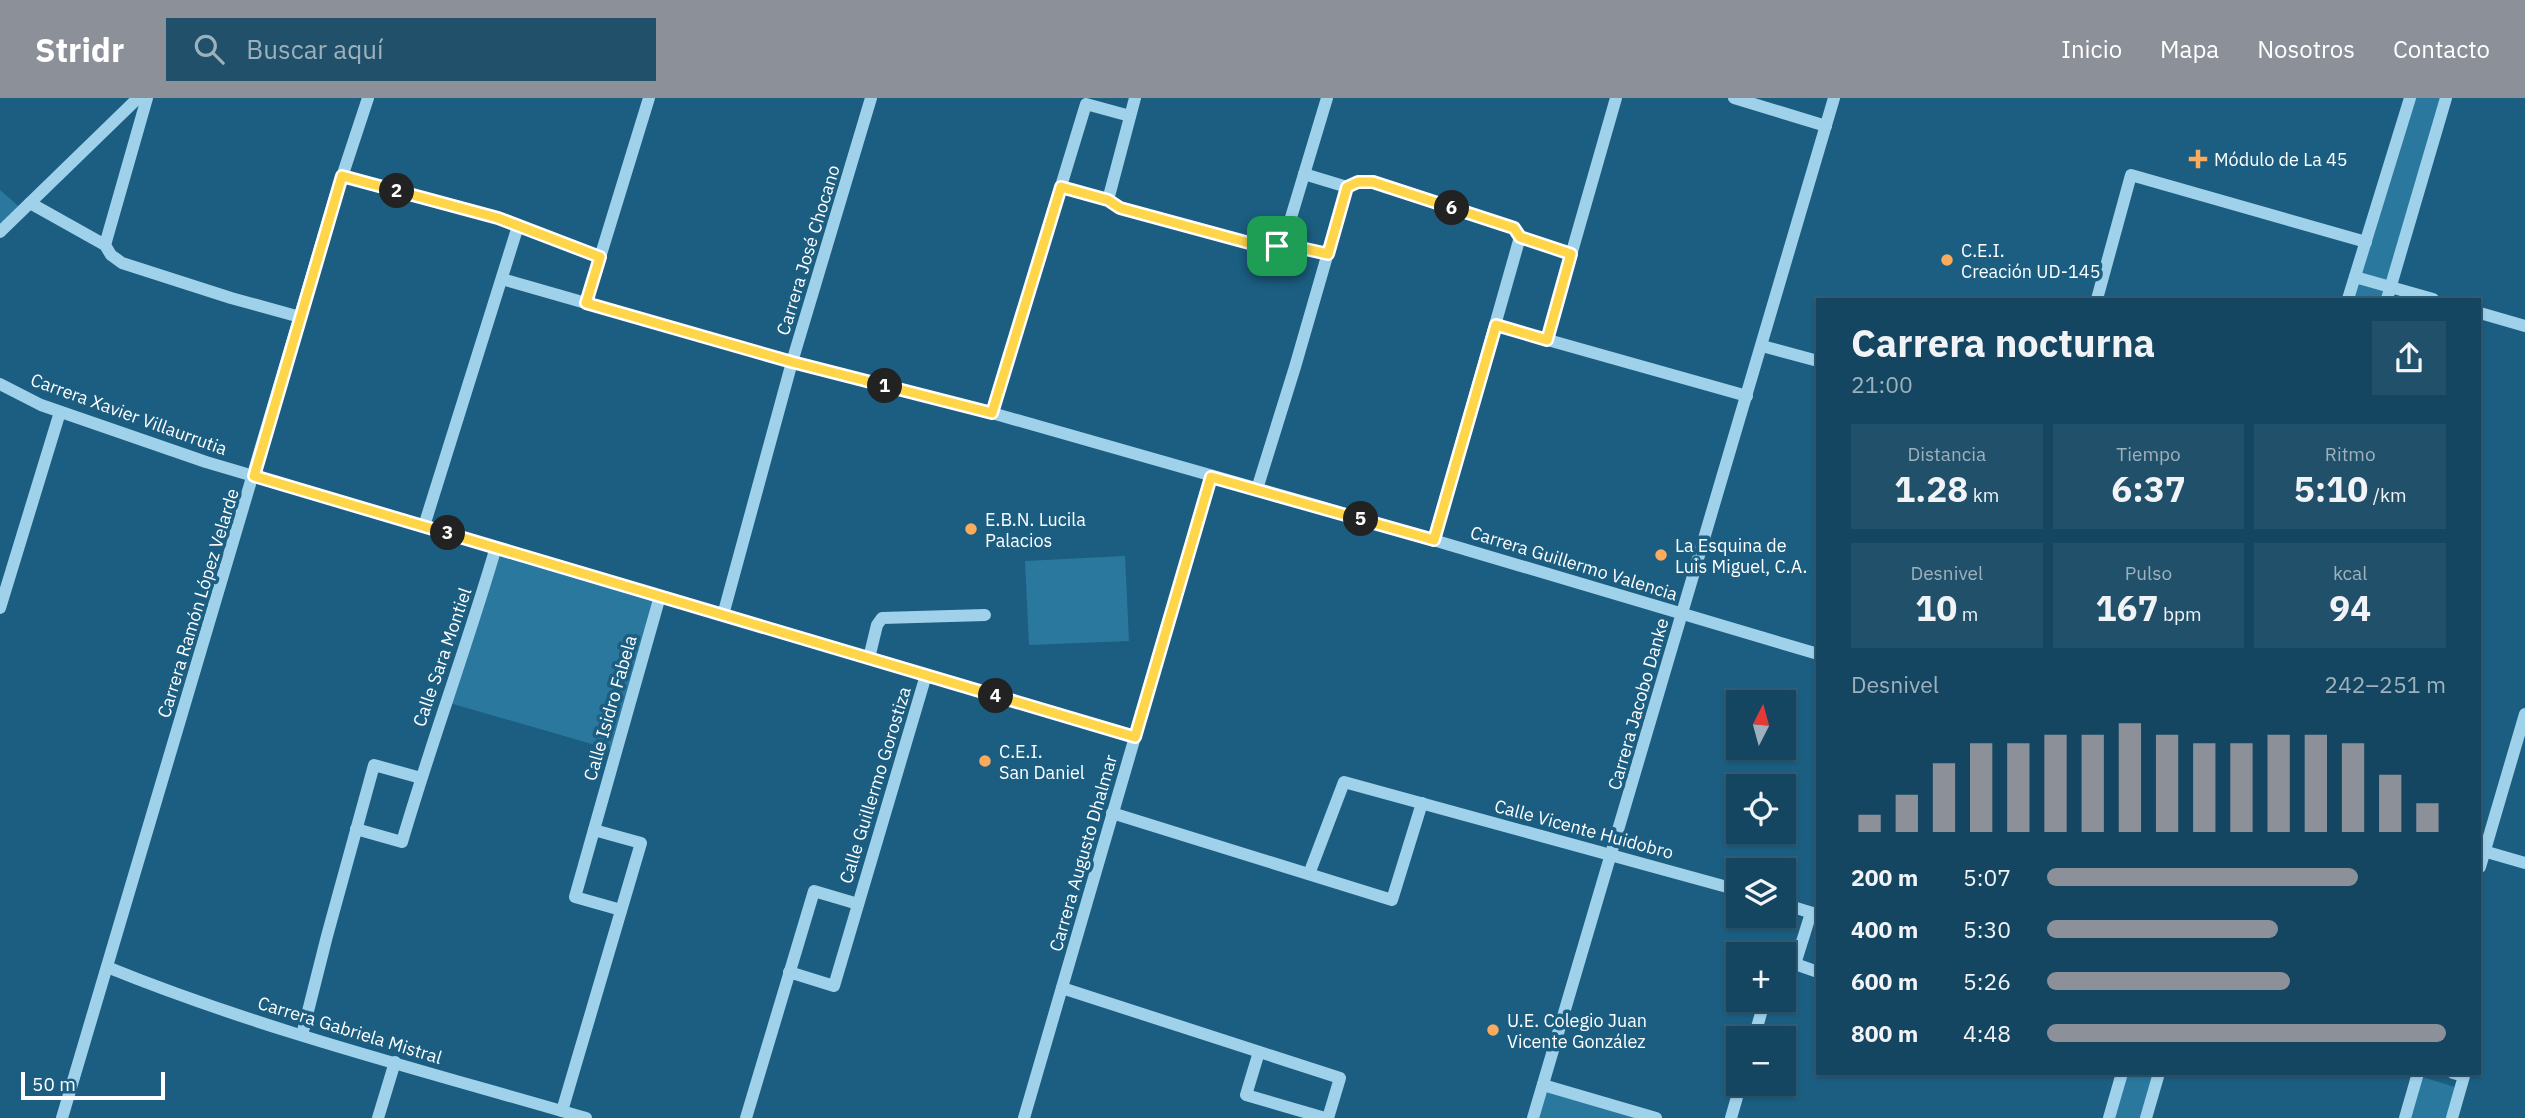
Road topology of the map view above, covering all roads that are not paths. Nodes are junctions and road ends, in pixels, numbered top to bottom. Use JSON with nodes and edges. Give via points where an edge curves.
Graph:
{"nodes":[{"id":1,"x":138,"y":98,"type":"edge"},
{"id":2,"x":147,"y":98,"type":"edge"},
{"id":3,"x":368,"y":98,"type":"edge"},
{"id":4,"x":649,"y":98,"type":"edge"},
{"id":5,"x":872,"y":98,"type":"edge"},
{"id":6,"x":1135,"y":98,"type":"edge"},
{"id":7,"x":1327,"y":98,"type":"edge"},
{"id":8,"x":1616,"y":98,"type":"edge"},
{"id":9,"x":1734,"y":98,"type":"edge"},
{"id":10,"x":1834,"y":98,"type":"edge"},
{"id":11,"x":2410,"y":98,"type":"edge"},
{"id":12,"x":2446,"y":98,"type":"edge"},
{"id":13,"x":1130,"y":116,"type":"junction"},
{"id":14,"x":1826,"y":126,"type":"junction"},
{"id":15,"x":1304,"y":174,"type":"junction"},
{"id":16,"x":342,"y":176,"type":"junction"},
{"id":17,"x":1061,"y":187,"type":"junction"},
{"id":18,"x":1347,"y":187,"type":"junction"},
{"id":19,"x":1108,"y":200,"type":"junction"},
{"id":20,"x":30,"y":203,"type":"junction"},
{"id":21,"x":518,"y":226,"type":"junction"},
{"id":22,"x":0,"y":232,"type":"edge"},
{"id":23,"x":1520,"y":237,"type":"junction"},
{"id":24,"x":2366,"y":242,"type":"junction"},
{"id":25,"x":1283,"y":244,"type":"junction"},
{"id":26,"x":105,"y":245,"type":"junction"},
{"id":27,"x":1328,"y":254,"type":"junction"},
{"id":28,"x":1571,"y":254,"type":"junction"},
{"id":29,"x":600,"y":257,"type":"junction"},
{"id":30,"x":2355,"y":277,"type":"junction"},
{"id":31,"x":502,"y":279,"type":"junction"},
{"id":32,"x":2388,"y":293,"type":"edge"},
{"id":33,"x":2097,"y":298,"type":"edge"},
{"id":34,"x":2348,"y":298,"type":"edge"},
{"id":35,"x":2426,"y":298,"type":"edge"},
{"id":36,"x":586,"y":303,"type":"junction"},
{"id":37,"x":2481,"y":313,"type":"edge"},
{"id":38,"x":300,"y":317,"type":"junction"},
{"id":39,"x":1496,"y":325,"type":"junction"},
{"id":40,"x":2525,"y":326,"type":"edge"},
{"id":41,"x":1547,"y":340,"type":"junction"},
{"id":42,"x":1762,"y":346,"type":"junction"},
{"id":43,"x":1816,"y":360,"type":"edge"},
{"id":44,"x":792,"y":362,"type":"junction"},
{"id":45,"x":0,"y":384,"type":"edge"},
{"id":46,"x":1747,"y":396,"type":"junction"},
{"id":47,"x":60,"y":412,"type":"junction"},
{"id":48,"x":992,"y":413,"type":"junction"},
{"id":49,"x":254,"y":476,"type":"junction"},
{"id":50,"x":1211,"y":477,"type":"junction"},
{"id":51,"x":1257,"y":489,"type":"junction"},
{"id":52,"x":424,"y":526,"type":"junction"},
{"id":53,"x":1434,"y":540,"type":"junction"},
{"id":54,"x":496,"y":547,"type":"junction"},
{"id":55,"x":660,"y":596,"type":"junction"},
{"id":56,"x":0,"y":608,"type":"edge"},
{"id":57,"x":1683,"y":614,"type":"junction"},
{"id":58,"x":723,"y":615,"type":"junction"},
{"id":59,"x":985,"y":615,"type":"dead end"},
{"id":60,"x":1816,"y":653,"type":"edge"},
{"id":61,"x":869,"y":658,"type":"junction"},
{"id":62,"x":926,"y":675,"type":"junction"},
{"id":63,"x":2525,"y":714,"type":"edge"},
{"id":64,"x":1135,"y":737,"type":"junction"},
{"id":65,"x":421,"y":778,"type":"junction"},
{"id":66,"x":1422,"y":803,"type":"junction"},
{"id":67,"x":1112,"y":813,"type":"junction"},
{"id":68,"x":356,"y":829,"type":"junction"},
{"id":69,"x":594,"y":830,"type":"junction"},
{"id":70,"x":2482,"y":850,"type":"edge"},
{"id":71,"x":1612,"y":854,"type":"junction"},
{"id":72,"x":2525,"y":863,"type":"edge"},
{"id":73,"x":1309,"y":874,"type":"junction"},
{"id":74,"x":1726,"y":887,"type":"edge"},
{"id":75,"x":858,"y":904,"type":"junction"},
{"id":76,"x":1796,"y":908,"type":"edge"},
{"id":77,"x":621,"y":910,"type":"junction"},
{"id":78,"x":1814,"y":914,"type":"edge"},
{"id":79,"x":1796,"y":951,"type":"edge"},
{"id":80,"x":107,"y":967,"type":"junction"},
{"id":81,"x":1796,"y":967,"type":"edge"},
{"id":82,"x":789,"y":972,"type":"junction"},
{"id":83,"x":1816,"y":972,"type":"edge"},
{"id":84,"x":1062,"y":988,"type":"junction"},
{"id":85,"x":302,"y":1035,"type":"junction"},
{"id":86,"x":1259,"y":1052,"type":"junction"},
{"id":87,"x":395,"y":1062,"type":"junction"},
{"id":88,"x":2121,"y":1075,"type":"edge"},
{"id":89,"x":2158,"y":1075,"type":"edge"},
{"id":90,"x":2417,"y":1075,"type":"edge"},
{"id":91,"x":2460,"y":1075,"type":"edge"},
{"id":92,"x":1543,"y":1085,"type":"junction"},
{"id":93,"x":1737,"y":1096,"type":"edge"},
{"id":94,"x":562,"y":1111,"type":"junction"},
{"id":95,"x":62,"y":1118,"type":"edge"},
{"id":96,"x":378,"y":1118,"type":"edge"},
{"id":97,"x":586,"y":1118,"type":"edge"},
{"id":98,"x":746,"y":1118,"type":"edge"},
{"id":99,"x":1024,"y":1118,"type":"edge"},
{"id":100,"x":1326,"y":1118,"type":"edge"},
{"id":101,"x":1533,"y":1118,"type":"edge"},
{"id":102,"x":1656,"y":1118,"type":"edge"},
{"id":103,"x":1731,"y":1118,"type":"edge"},
{"id":104,"x":2109,"y":1118,"type":"edge"},
{"id":105,"x":2146,"y":1118,"type":"edge"},
{"id":106,"x":2405,"y":1118,"type":"edge"},
{"id":107,"x":2452,"y":1118,"type":"edge"}],
"edges":[{"from":1,"to":20,"type":"street"},
{"from":2,"to":26,"type":"street"},
{"from":3,"to":16,"type":"street","name":"Carrera Ramón López Velarde"},
{"from":4,"to":29,"type":"street"},
{"from":5,"to":44,"type":"street","name":"Carrera José Chocano"},
{"from":6,"to":13,"type":"street"},
{"from":7,"to":15,"type":"street"},
{"from":8,"to":28,"type":"street"},
{"from":9,"to":14,"type":"street"},
{"from":10,"to":14,"type":"street","name":"Carrera Jacobo Danke"},
{"from":11,"to":24,"type":"street"},
{"from":12,"to":32,"type":"street"},
{"from":13,"to":17,"type":"street","via":[[1086,104]]},
{"from":13,"to":19,"type":"street"},
{"from":14,"to":42,"type":"street","name":"Carrera Jacobo Danke"},
{"from":15,"to":18,"type":"street"},
{"from":15,"to":25,"type":"street"},
{"from":16,"to":21,"type":"street"},
{"from":16,"to":38,"type":"street","name":"Carrera Ramón López Velarde"},
{"from":17,"to":19,"type":"street"},
{"from":17,"to":48,"type":"street"},
{"from":18,"to":23,"type":"street","via":[[1373,182],[1514,228]]},
{"from":18,"to":27,"type":"street"},
{"from":19,"to":25,"type":"street","via":[[1120,208],[1264,247]]},
{"from":20,"to":22,"type":"street"},
{"from":20,"to":26,"type":"street"},
{"from":21,"to":29,"type":"street"},
{"from":21,"to":31,"type":"street"},
{"from":23,"to":28,"type":"street"},
{"from":23,"to":39,"type":"street"},
{"from":24,"to":30,"type":"street"},
{"from":24,"to":33,"type":"street","via":[[2131,175]]},
{"from":25,"to":27,"type":"street"},
{"from":26,"to":38,"type":"street","via":[[122,263]]},
{"from":27,"to":51,"type":"street"},
{"from":28,"to":41,"type":"street"},
{"from":29,"to":36,"type":"street"},
{"from":30,"to":32,"type":"street"},
{"from":30,"to":34,"type":"street"},
{"from":31,"to":36,"type":"street","name":"Carrera Guillermo Valencia"},
{"from":31,"to":52,"type":"street"},
{"from":32,"to":35,"type":"street"},
{"from":36,"to":44,"type":"street","name":"Carrera Guillermo Valencia"},
{"from":37,"to":40,"type":"street"},
{"from":38,"to":49,"type":"street","name":"Carrera Ramón López Velarde"},
{"from":39,"to":41,"type":"street"},
{"from":39,"to":53,"type":"street"},
{"from":41,"to":46,"type":"street"},
{"from":42,"to":43,"type":"street"},
{"from":42,"to":46,"type":"street","name":"Carrera Jacobo Danke"},
{"from":44,"to":48,"type":"street","name":"Carrera Guillermo Valencia"},
{"from":44,"to":58,"type":"street","name":"Carrera José Chocano"},
{"from":45,"to":47,"type":"street","name":"Carrera Xavier Villaurrutia"},
{"from":46,"to":57,"type":"street","name":"Carrera Jacobo Danke"},
{"from":47,"to":49,"type":"street","name":"Carrera Xavier Villaurrutia"},
{"from":47,"to":56,"type":"street"},
{"from":48,"to":50,"type":"street","name":"Carrera Guillermo Valencia"},
{"from":49,"to":52,"type":"street","name":"Carrera Xavier Villaurrutia"},
{"from":49,"to":80,"type":"street","name":"Carrera Ramón López Velarde"},
{"from":50,"to":51,"type":"street","name":"Carrera Guillermo Valencia"},
{"from":50,"to":64,"type":"street","name":"Carrera Augusto Dhalmar"},
{"from":51,"to":53,"type":"street","name":"Carrera Guillermo Valencia"},
{"from":52,"to":54,"type":"street","name":"Carrera Xavier Villaurrutia"},
{"from":53,"to":57,"type":"street","name":"Carrera Guillermo Valencia"},
{"from":54,"to":55,"type":"street","name":"Carrera Xavier Villaurrutia"},
{"from":54,"to":65,"type":"street","name":"Calle Sara Montiel"},
{"from":55,"to":58,"type":"street","name":"Carrera Xavier Villaurrutia"},
{"from":55,"to":69,"type":"street","name":"Calle Isidro Fabela"},
{"from":57,"to":60,"type":"street","name":"Carrera Guillermo Valencia"},
{"from":57,"to":71,"type":"street","name":"Carrera Jacobo Danke"},
{"from":58,"to":61,"type":"street","name":"Carrera Xavier Villaurrutia"},
{"from":59,"to":61,"type":"street","via":[[882,618]]},
{"from":61,"to":62,"type":"street","name":"Carrera Xavier Villaurrutia"},
{"from":62,"to":64,"type":"street","name":"Carrera Xavier Villaurrutia"},
{"from":62,"to":75,"type":"street","name":"Calle Guillermo Gorostiza"},
{"from":63,"to":70,"type":"street"},
{"from":64,"to":67,"type":"street","name":"Carrera Augusto Dhalmar"},
{"from":65,"to":68,"type":"street","name":"Calle Sara Montiel","via":[[402,842]]},
{"from":65,"to":68,"type":"street","via":[[374,765]]},
{"from":66,"to":71,"type":"street","name":"Calle Vicente Huidobro"},
{"from":66,"to":73,"type":"street","name":"Calle Vicente Huidobro","via":[[1344,782]]},
{"from":66,"to":73,"type":"street","via":[[1392,900]]},
{"from":67,"to":73,"type":"street"},
{"from":67,"to":84,"type":"street","name":"Carrera Augusto Dhalmar"},
{"from":68,"to":85,"type":"street"},
{"from":69,"to":77,"type":"street","name":"Calle Isidro Fabela","via":[[575,897]]},
{"from":69,"to":77,"type":"street","via":[[641,844]]},
{"from":70,"to":72,"type":"street"},
{"from":71,"to":74,"type":"street","name":"Calle Vicente Huidobro"},
{"from":71,"to":92,"type":"street","name":"Carrera Jacobo Danke"},
{"from":75,"to":82,"type":"street","name":"Calle Guillermo Gorostiza","via":[[814,891]]},
{"from":75,"to":82,"type":"street","name":"Calle Guillermo Gorostiza","via":[[834,986]]},
{"from":76,"to":78,"type":"street"},
{"from":77,"to":94,"type":"street"},
{"from":78,"to":79,"type":"street"},
{"from":80,"to":85,"type":"street","name":"Carrera Gabriela Mistral"},
{"from":80,"to":95,"type":"street","name":"Carrera Ramón López Velarde"},
{"from":81,"to":83,"type":"street"},
{"from":82,"to":98,"type":"street","name":"Calle Guillermo Gorostiza"},
{"from":84,"to":86,"type":"street"},
{"from":84,"to":99,"type":"street","name":"Carrera Augusto Dhalmar"},
{"from":85,"to":87,"type":"street","name":"Carrera Gabriela Mistral"},
{"from":86,"to":100,"type":"street","via":[[1340,1078]]},
{"from":86,"to":100,"type":"street","via":[[1246,1095]]},
{"from":87,"to":94,"type":"street","name":"Carrera Gabriela Mistral"},
{"from":87,"to":96,"type":"street"},
{"from":88,"to":104,"type":"street"},
{"from":89,"to":105,"type":"street"},
{"from":90,"to":106,"type":"street"},
{"from":91,"to":107,"type":"street","via":[[2464,1076]]},
{"from":92,"to":101,"type":"street","name":"Carrera Jacobo Danke"},
{"from":92,"to":102,"type":"street"},
{"from":93,"to":103,"type":"street"},
{"from":94,"to":97,"type":"street","name":"Carrera Gabriela Mistral"}]}
